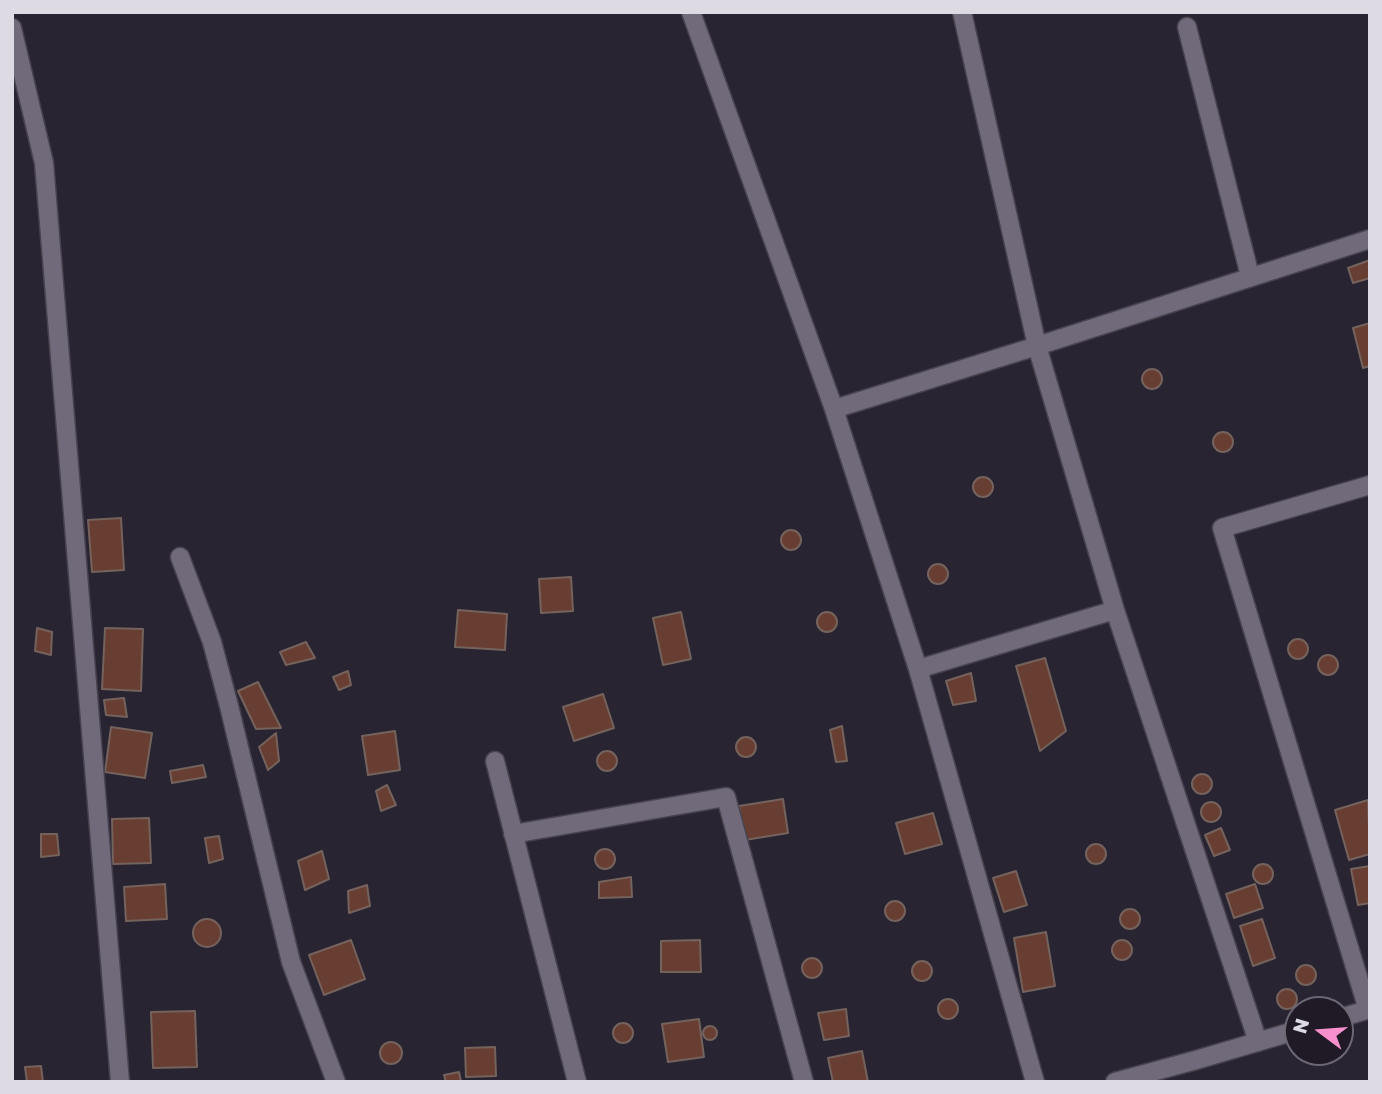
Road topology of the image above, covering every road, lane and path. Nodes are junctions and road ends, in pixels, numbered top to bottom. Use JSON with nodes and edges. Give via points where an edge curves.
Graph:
{"nodes":[{"id":1,"x":691,"y":12,"type":"edge"},
{"id":2,"x":962,"y":12,"type":"edge"},
{"id":3,"x":1187,"y":27,"type":"dead end"},
{"id":4,"x":12,"y":28,"type":"edge"},
{"id":5,"x":1370,"y":239,"type":"edge"},
{"id":6,"x":1250,"y":276,"type":"junction"},
{"id":7,"x":1037,"y":346,"type":"junction"},
{"id":8,"x":834,"y":409,"type":"junction"},
{"id":9,"x":1370,"y":485,"type":"edge"},
{"id":10,"x":180,"y":557,"type":"dead end"},
{"id":11,"x":1115,"y":610,"type":"junction"},
{"id":12,"x":918,"y":669,"type":"junction"},
{"id":13,"x":495,"y":761,"type":"dead end"},
{"id":14,"x":513,"y":834,"type":"junction"},
{"id":15,"x":1369,"y":1009,"type":"edge"},
{"id":16,"x":1284,"y":1034,"type":"edge"},
{"id":17,"x":1258,"y":1042,"type":"junction"},
{"id":18,"x":120,"y":1082,"type":"edge"},
{"id":19,"x":336,"y":1082,"type":"edge"},
{"id":20,"x":577,"y":1082,"type":"edge"},
{"id":21,"x":804,"y":1082,"type":"edge"},
{"id":22,"x":1035,"y":1082,"type":"edge"},
{"id":23,"x":1115,"y":1082,"type":"edge"}],
"edges":[{"from":1,"to":8,"type":"street"},
{"from":2,"to":7,"type":"street"},
{"from":3,"to":6,"type":"street"},
{"from":4,"to":18,"type":"street","via":[[44,163]]},
{"from":5,"to":6,"type":"street"},
{"from":6,"to":7,"type":"street"},
{"from":7,"to":8,"type":"street"},
{"from":7,"to":11,"type":"street"},
{"from":8,"to":12,"type":"street"},
{"from":9,"to":15,"type":"street","via":[[1222,528]]},
{"from":10,"to":19,"type":"street","via":[[212,642],[291,962]]},
{"from":11,"to":12,"type":"street"},
{"from":11,"to":17,"type":"street"},
{"from":12,"to":22,"type":"street"},
{"from":13,"to":14,"type":"street"},
{"from":14,"to":20,"type":"street"},
{"from":14,"to":21,"type":"street","via":[[726,797]]},
{"from":16,"to":17,"type":"street"},
{"from":17,"to":23,"type":"street"}]}
